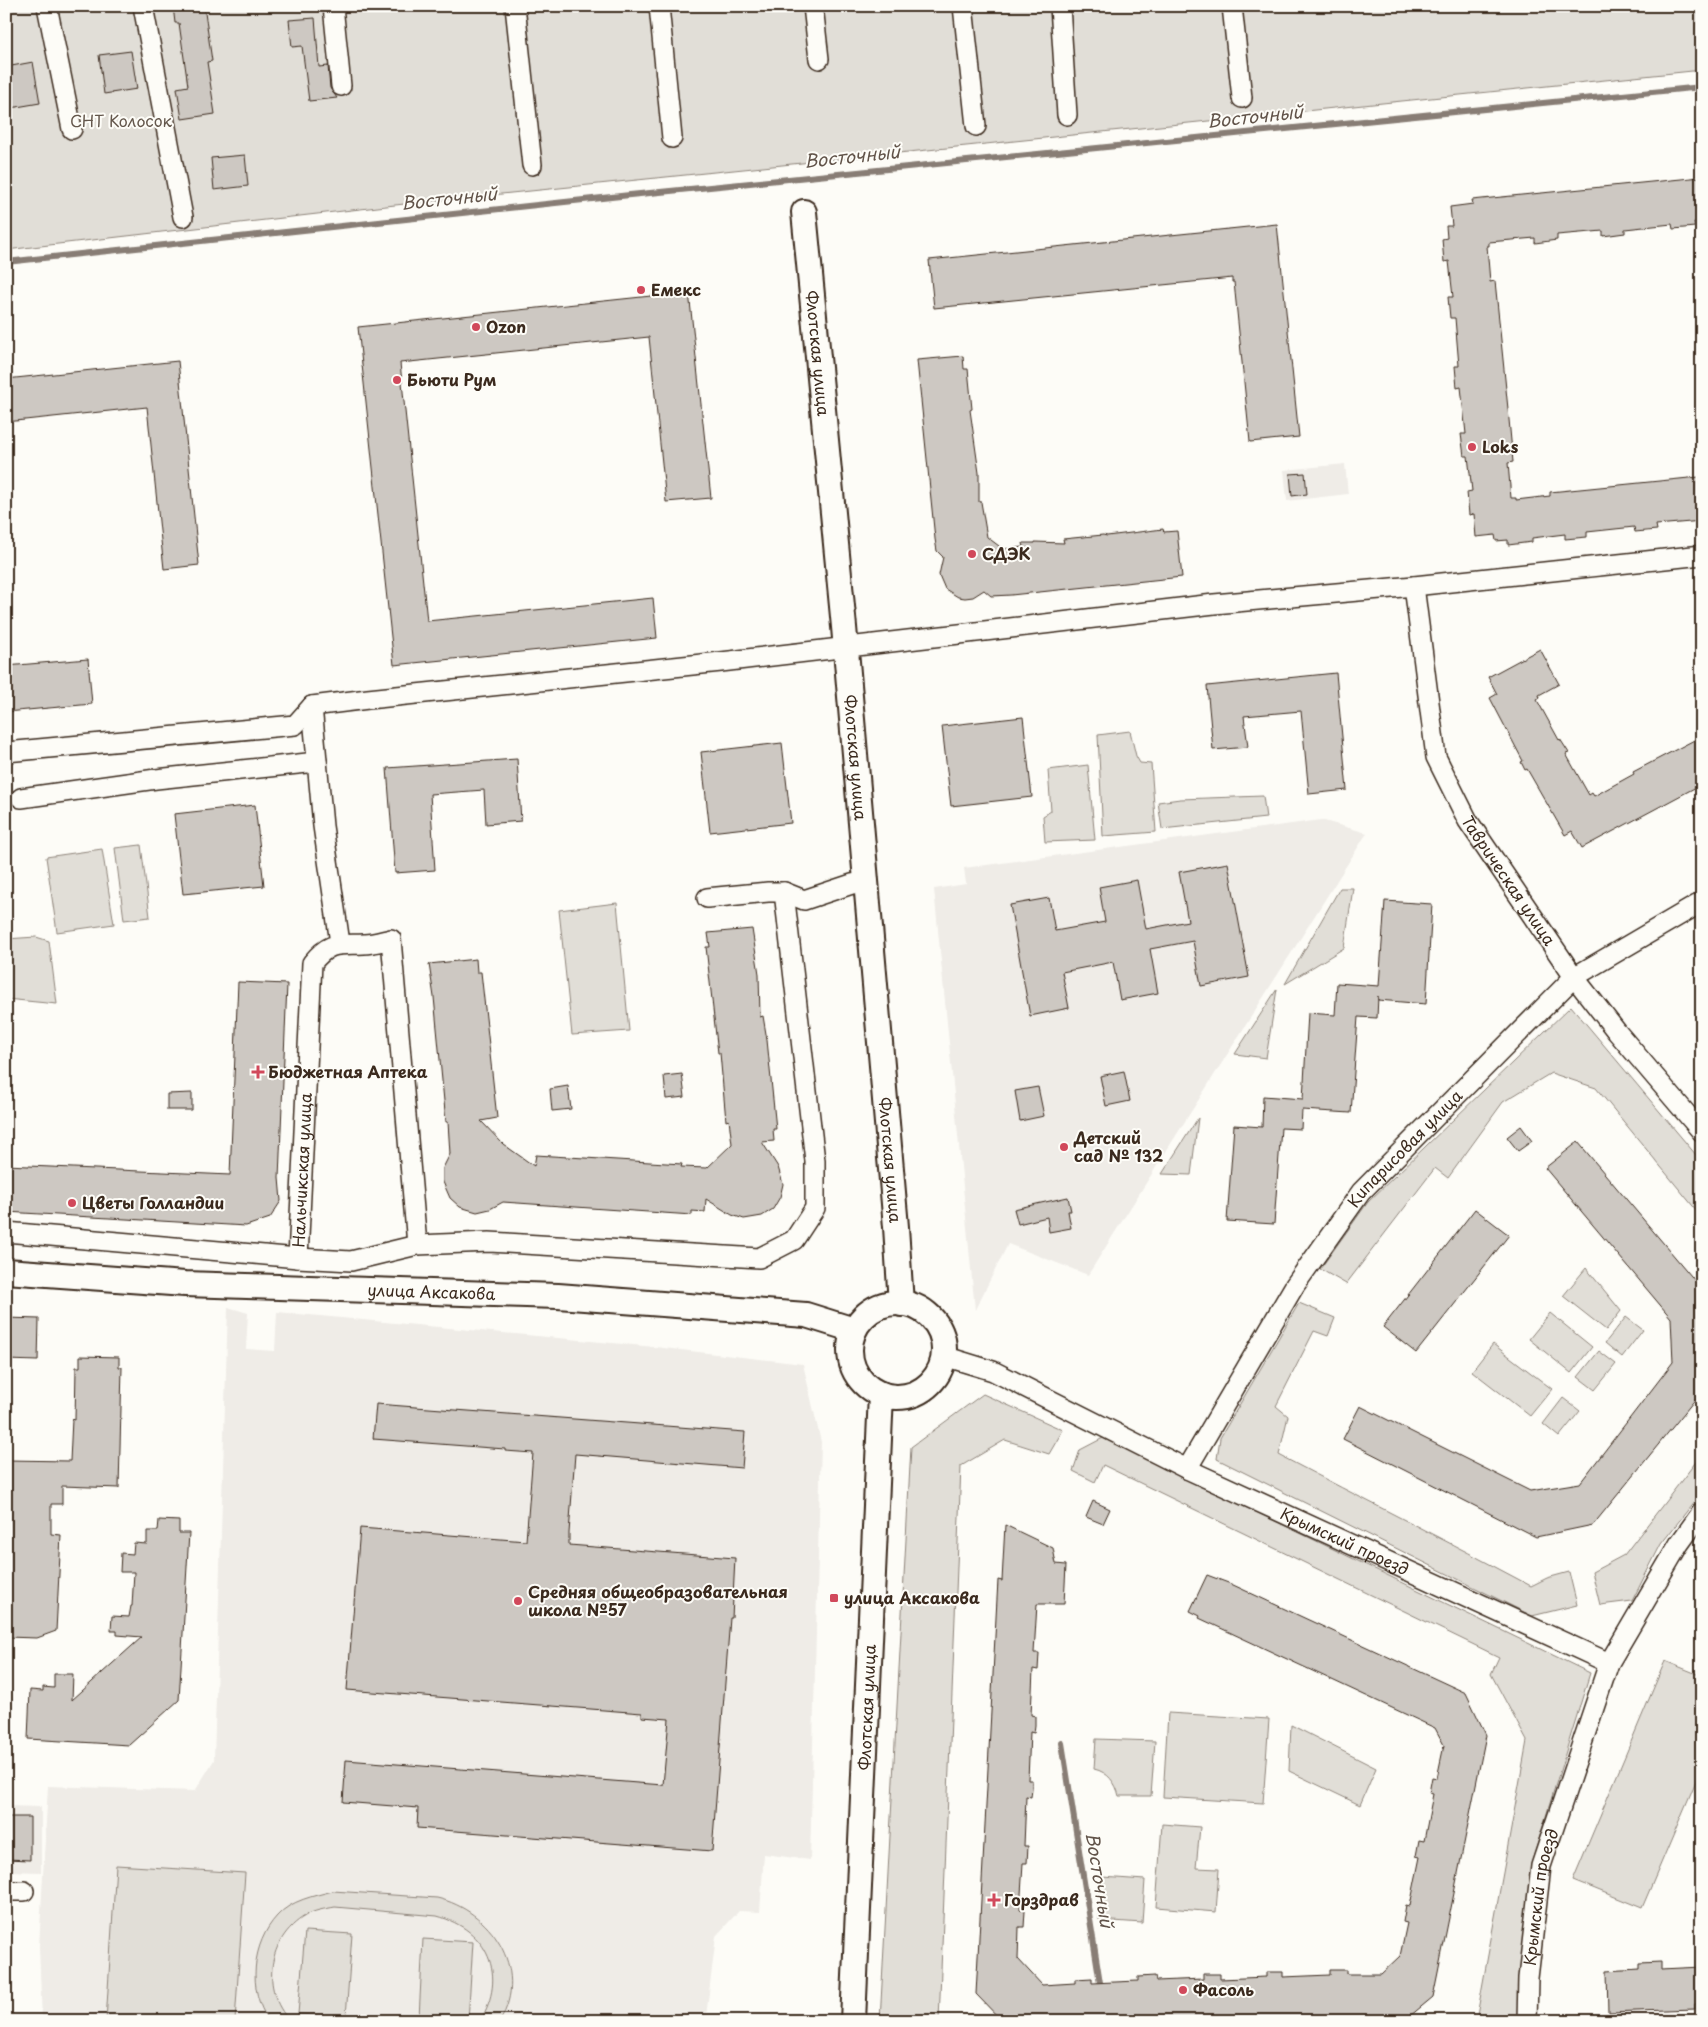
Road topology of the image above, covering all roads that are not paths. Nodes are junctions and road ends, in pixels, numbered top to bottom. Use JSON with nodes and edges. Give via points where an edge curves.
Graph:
{"nodes":[{"id":1,"x":47,"y":6,"type":"edge"},
{"id":2,"x":143,"y":6,"type":"edge"},
{"id":3,"x":333,"y":6,"type":"edge"},
{"id":4,"x":515,"y":6,"type":"edge"},
{"id":5,"x":659,"y":6,"type":"edge"},
{"id":6,"x":813,"y":6,"type":"edge"},
{"id":7,"x":963,"y":6,"type":"edge"},
{"id":8,"x":1060,"y":6,"type":"edge"},
{"id":9,"x":1232,"y":6,"type":"edge"},
{"id":10,"x":819,"y":59,"type":"dead end"},
{"id":11,"x":341,"y":86,"type":"dead end"},
{"id":12,"x":1242,"y":98,"type":"dead end"},
{"id":13,"x":1067,"y":115,"type":"dead end"},
{"id":14,"x":976,"y":126,"type":"dead end"},
{"id":15,"x":72,"y":129,"type":"dead end"},
{"id":16,"x":672,"y":138,"type":"dead end"},
{"id":17,"x":532,"y":165,"type":"dead end"},
{"id":18,"x":804,"y":212,"type":"dead end"},
{"id":19,"x":182,"y":217,"type":"dead end"},
{"id":20,"x":1702,"y":555,"type":"edge"},
{"id":21,"x":1414,"y":586,"type":"junction"},
{"id":22,"x":846,"y":647,"type":"junction"},
{"id":23,"x":312,"y":706,"type":"junction"},
{"id":24,"x":6,"y":752,"type":"edge"},
{"id":25,"x":317,"y":762,"type":"junction"},
{"id":26,"x":21,"y":798,"type":"dead end"},
{"id":27,"x":866,"y":882,"type":"junction"},
{"id":28,"x":784,"y":892,"type":"junction"},
{"id":29,"x":707,"y":898,"type":"dead end"},
{"id":30,"x":1702,"y":902,"type":"edge"},
{"id":31,"x":340,"y":943,"type":"junction"},
{"id":32,"x":1574,"y":977,"type":"junction"},
{"id":33,"x":1702,"y":1132,"type":"edge"},
{"id":34,"x":6,"y":1232,"type":"edge"},
{"id":35,"x":417,"y":1245,"type":"junction"},
{"id":36,"x":298,"y":1258,"type":"junction"},
{"id":37,"x":6,"y":1271,"type":"edge"},
{"id":38,"x":901,"y":1304,"type":"junction"},
{"id":39,"x":854,"y":1330,"type":"junction"},
{"id":40,"x":944,"y":1356,"type":"junction"},
{"id":41,"x":881,"y":1394,"type":"junction"},
{"id":42,"x":1186,"y":1469,"type":"junction"},
{"id":43,"x":1702,"y":1512,"type":"edge"},
{"id":44,"x":1609,"y":1663,"type":"junction"},
{"id":45,"x":853,"y":2021,"type":"edge"},
{"id":46,"x":1527,"y":2021,"type":"edge"}],
"edges":[{"from":1,"to":15,"type":"street"},
{"from":2,"to":19,"type":"street"},
{"from":3,"to":11,"type":"street"},
{"from":4,"to":17,"type":"street"},
{"from":5,"to":16,"type":"street"},
{"from":6,"to":10,"type":"street"},
{"from":7,"to":14,"type":"street"},
{"from":8,"to":13,"type":"street"},
{"from":9,"to":12,"type":"street"},
{"from":18,"to":22,"type":"street","name":"Флотская улица"},
{"from":20,"to":21,"type":"street"},
{"from":21,"to":22,"type":"street","via":[[1195,606]]},
{"from":21,"to":32,"type":"street","name":"Таврическая улица","via":[[1436,757],[1468,821]]},
{"from":22,"to":23,"type":"street"},
{"from":22,"to":27,"type":"street","name":"Флотская улица"},
{"from":23,"to":24,"type":"street","via":[[295,725]]},
{"from":23,"to":25,"type":"street"},
{"from":25,"to":26,"type":"street","via":[[156,779]]},
{"from":25,"to":31,"type":"street"},
{"from":27,"to":28,"type":"street","via":[[804,900]]},
{"from":27,"to":38,"type":"street","name":"Флотская улица"},
{"from":28,"to":29,"type":"street"},
{"from":28,"to":35,"type":"street","via":[[815,1161],[815,1208],[794,1240],[759,1258],[489,1242]]},
{"from":30,"to":32,"type":"street","name":"Кипарисовая улица"},
{"from":31,"to":35,"type":"street","via":[[366,944],[391,939]]},
{"from":31,"to":36,"type":"street","name":"Нальчикская улица","via":[[322,951],[312,963]]},
{"from":32,"to":33,"type":"street","name":"Таврическая улица"},
{"from":32,"to":42,"type":"street","name":"Кипарисовая улица","via":[[1361,1192],[1295,1285]]},
{"from":34,"to":36,"type":"street"},
{"from":35,"to":36,"type":"street","via":[[352,1261]]},
{"from":37,"to":39,"type":"street","name":"улица Аксакова","via":[[185,1284],[558,1296],[806,1315]]},
{"from":38,"to":39,"type":"street","via":[[874,1310]]},
{"from":38,"to":40,"type":"street","via":[[919,1309],[930,1317],[939,1329]]},
{"from":39,"to":41,"type":"street","via":[[850,1345],[851,1361],[867,1387]]},
{"from":40,"to":41,"type":"street","via":[[940,1370],[921,1391],[908,1396]]},
{"from":40,"to":42,"type":"street","name":"Крымский проезд","via":[[993,1371]]},
{"from":41,"to":45,"type":"street","name":"Флотская улица"},
{"from":42,"to":44,"type":"street","name":"Крымский проезд"},
{"from":43,"to":44,"type":"street","name":"Крымский проезд","via":[[1679,1544]]},
{"from":44,"to":46,"type":"street","name":"Крымский проезд","via":[[1541,1866],[1528,1978]]}]}
